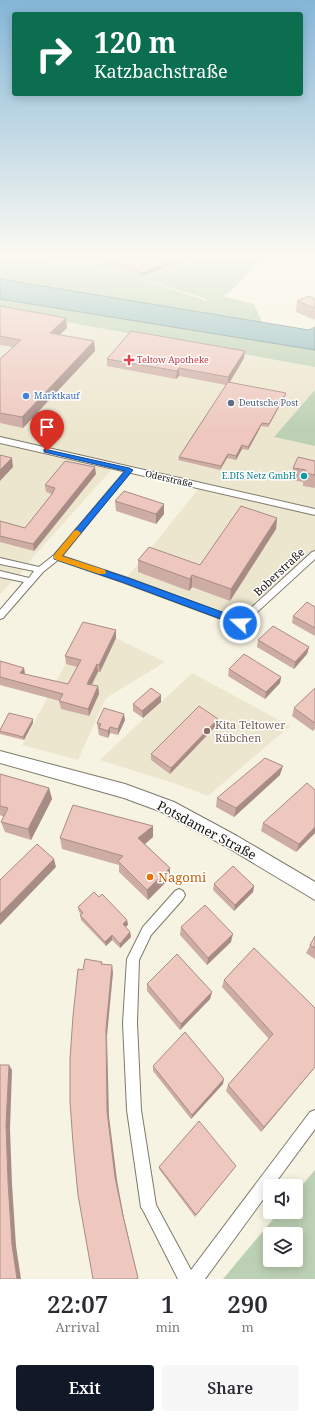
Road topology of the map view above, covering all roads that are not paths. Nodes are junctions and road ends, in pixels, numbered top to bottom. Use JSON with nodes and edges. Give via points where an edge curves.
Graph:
{"nodes":[{"id":1,"x":0,"y":440,"type":"edge"},
{"id":2,"x":129,"y":470,"type":"junction"},
{"id":3,"x":315,"y":512,"type":"edge"},
{"id":4,"x":315,"y":554,"type":"edge"},
{"id":5,"x":57,"y":557,"type":"junction"},
{"id":6,"x":0,"y":561,"type":"edge"},
{"id":7,"x":40,"y":570,"type":"junction"},
{"id":8,"x":0,"y":574,"type":"edge"},
{"id":9,"x":31,"y":581,"type":"junction"},
{"id":10,"x":0,"y":616,"type":"edge"},
{"id":11,"x":0,"y":756,"type":"edge"},
{"id":12,"x":315,"y":892,"type":"edge"},
{"id":13,"x":179,"y":895,"type":"dead end"},
{"id":14,"x":315,"y":1118,"type":"edge"},
{"id":15,"x":186,"y":1279,"type":"edge"},
{"id":16,"x":195,"y":1279,"type":"edge"}],
"edges":[{"from":1,"to":2,"type":"main road","name":"Oderstraße"},
{"from":2,"to":3,"type":"main road","name":"Oderstraße"},
{"from":2,"to":5,"type":"street"},
{"from":4,"to":5,"type":"street","name":"Boberstraße","via":[[240,623]]},
{"from":5,"to":7,"type":"street"},
{"from":6,"to":7,"type":"street"},
{"from":7,"to":9,"type":"street"},
{"from":8,"to":9,"type":"street"},
{"from":9,"to":10,"type":"street"},
{"from":11,"to":12,"type":"main road","name":"Potsdamer Straße","via":[[125,791],[168,807],[231,841]]},
{"from":13,"to":15,"type":"street","via":[[147,931],[133,959],[130,1023],[134,1110],[149,1207]]},
{"from":14,"to":16,"type":"street"}]}
